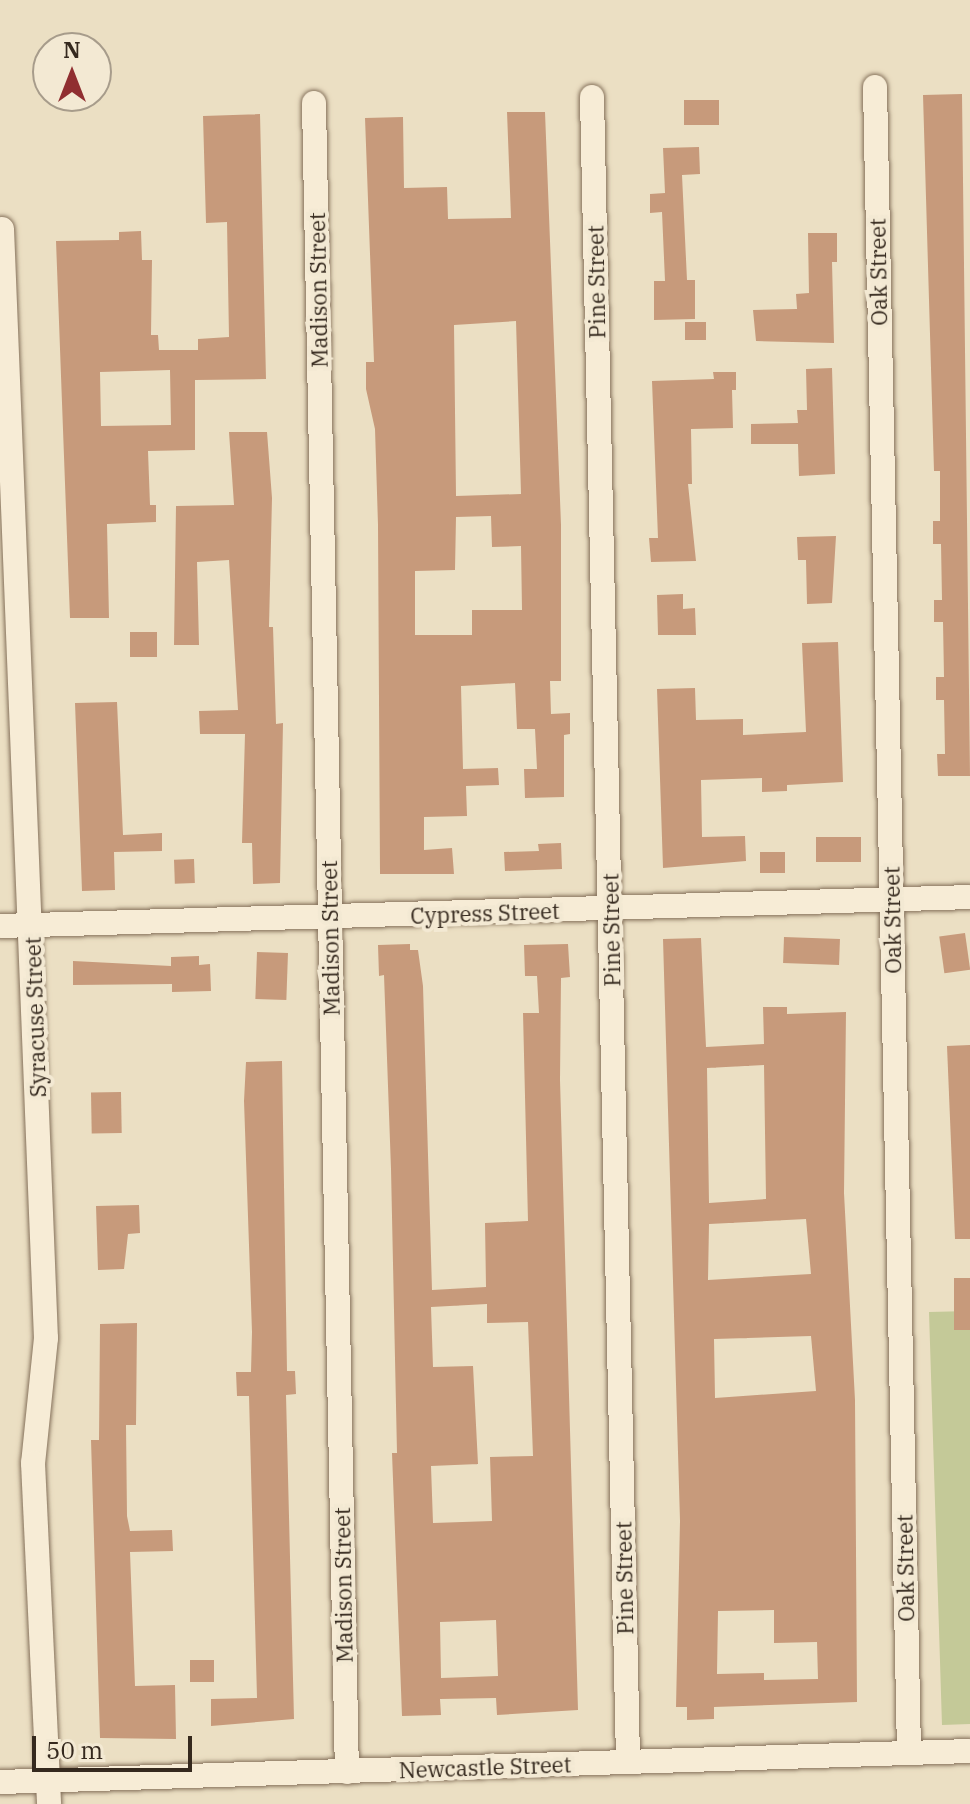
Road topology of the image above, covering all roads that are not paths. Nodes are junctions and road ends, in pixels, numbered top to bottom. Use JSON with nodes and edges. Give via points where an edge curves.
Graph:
{"nodes":[{"id":1,"x":875,"y":87,"type":"dead end"},
{"id":2,"x":592,"y":97,"type":"dead end"},
{"id":3,"x":314,"y":103,"type":"dead end"},
{"id":4,"x":2,"y":229,"type":"edge"},
{"id":5,"x":970,"y":897,"type":"edge"},
{"id":6,"x":891,"y":900,"type":"junction"},
{"id":7,"x":611,"y":909,"type":"junction"},
{"id":8,"x":329,"y":918,"type":"junction"},
{"id":9,"x":31,"y":925,"type":"junction"},
{"id":10,"x":0,"y":926,"type":"edge"},
{"id":11,"x":970,"y":1751,"type":"edge"},
{"id":12,"x":909,"y":1753,"type":"junction"},
{"id":13,"x":628,"y":1762,"type":"junction"},
{"id":14,"x":347,"y":1772,"type":"junction"},
{"id":15,"x":0,"y":1782,"type":"edge"},
{"id":16,"x":49,"y":1792,"type":"edge"}],
"edges":[{"from":1,"to":6,"type":"street","name":"Oak Street"},
{"from":2,"to":7,"type":"street","name":"Pine Street"},
{"from":3,"to":8,"type":"street","name":"Madison Street"},
{"from":4,"to":9,"type":"street","name":"Syracuse Street"},
{"from":5,"to":6,"type":"street","name":"Cypress Street"},
{"from":6,"to":7,"type":"street","name":"Cypress Street"},
{"from":6,"to":12,"type":"street","name":"Oak Street"},
{"from":7,"to":8,"type":"street","name":"Cypress Street"},
{"from":7,"to":13,"type":"street","name":"Pine Street"},
{"from":8,"to":9,"type":"street","name":"Cypress Street"},
{"from":8,"to":14,"type":"street","name":"Madison Street"},
{"from":9,"to":10,"type":"street","name":"Cypress Street"},
{"from":9,"to":16,"type":"street","name":"Syracuse Street","via":[[46,1338],[33,1463]]},
{"from":11,"to":12,"type":"street","name":"Newcastle Street"},
{"from":12,"to":13,"type":"street","name":"Newcastle Street"},
{"from":13,"to":14,"type":"street","name":"Newcastle Street"},
{"from":14,"to":16,"type":"street","name":"Newcastle Street"},
{"from":15,"to":16,"type":"street","name":"Newcastle Street"}]}
